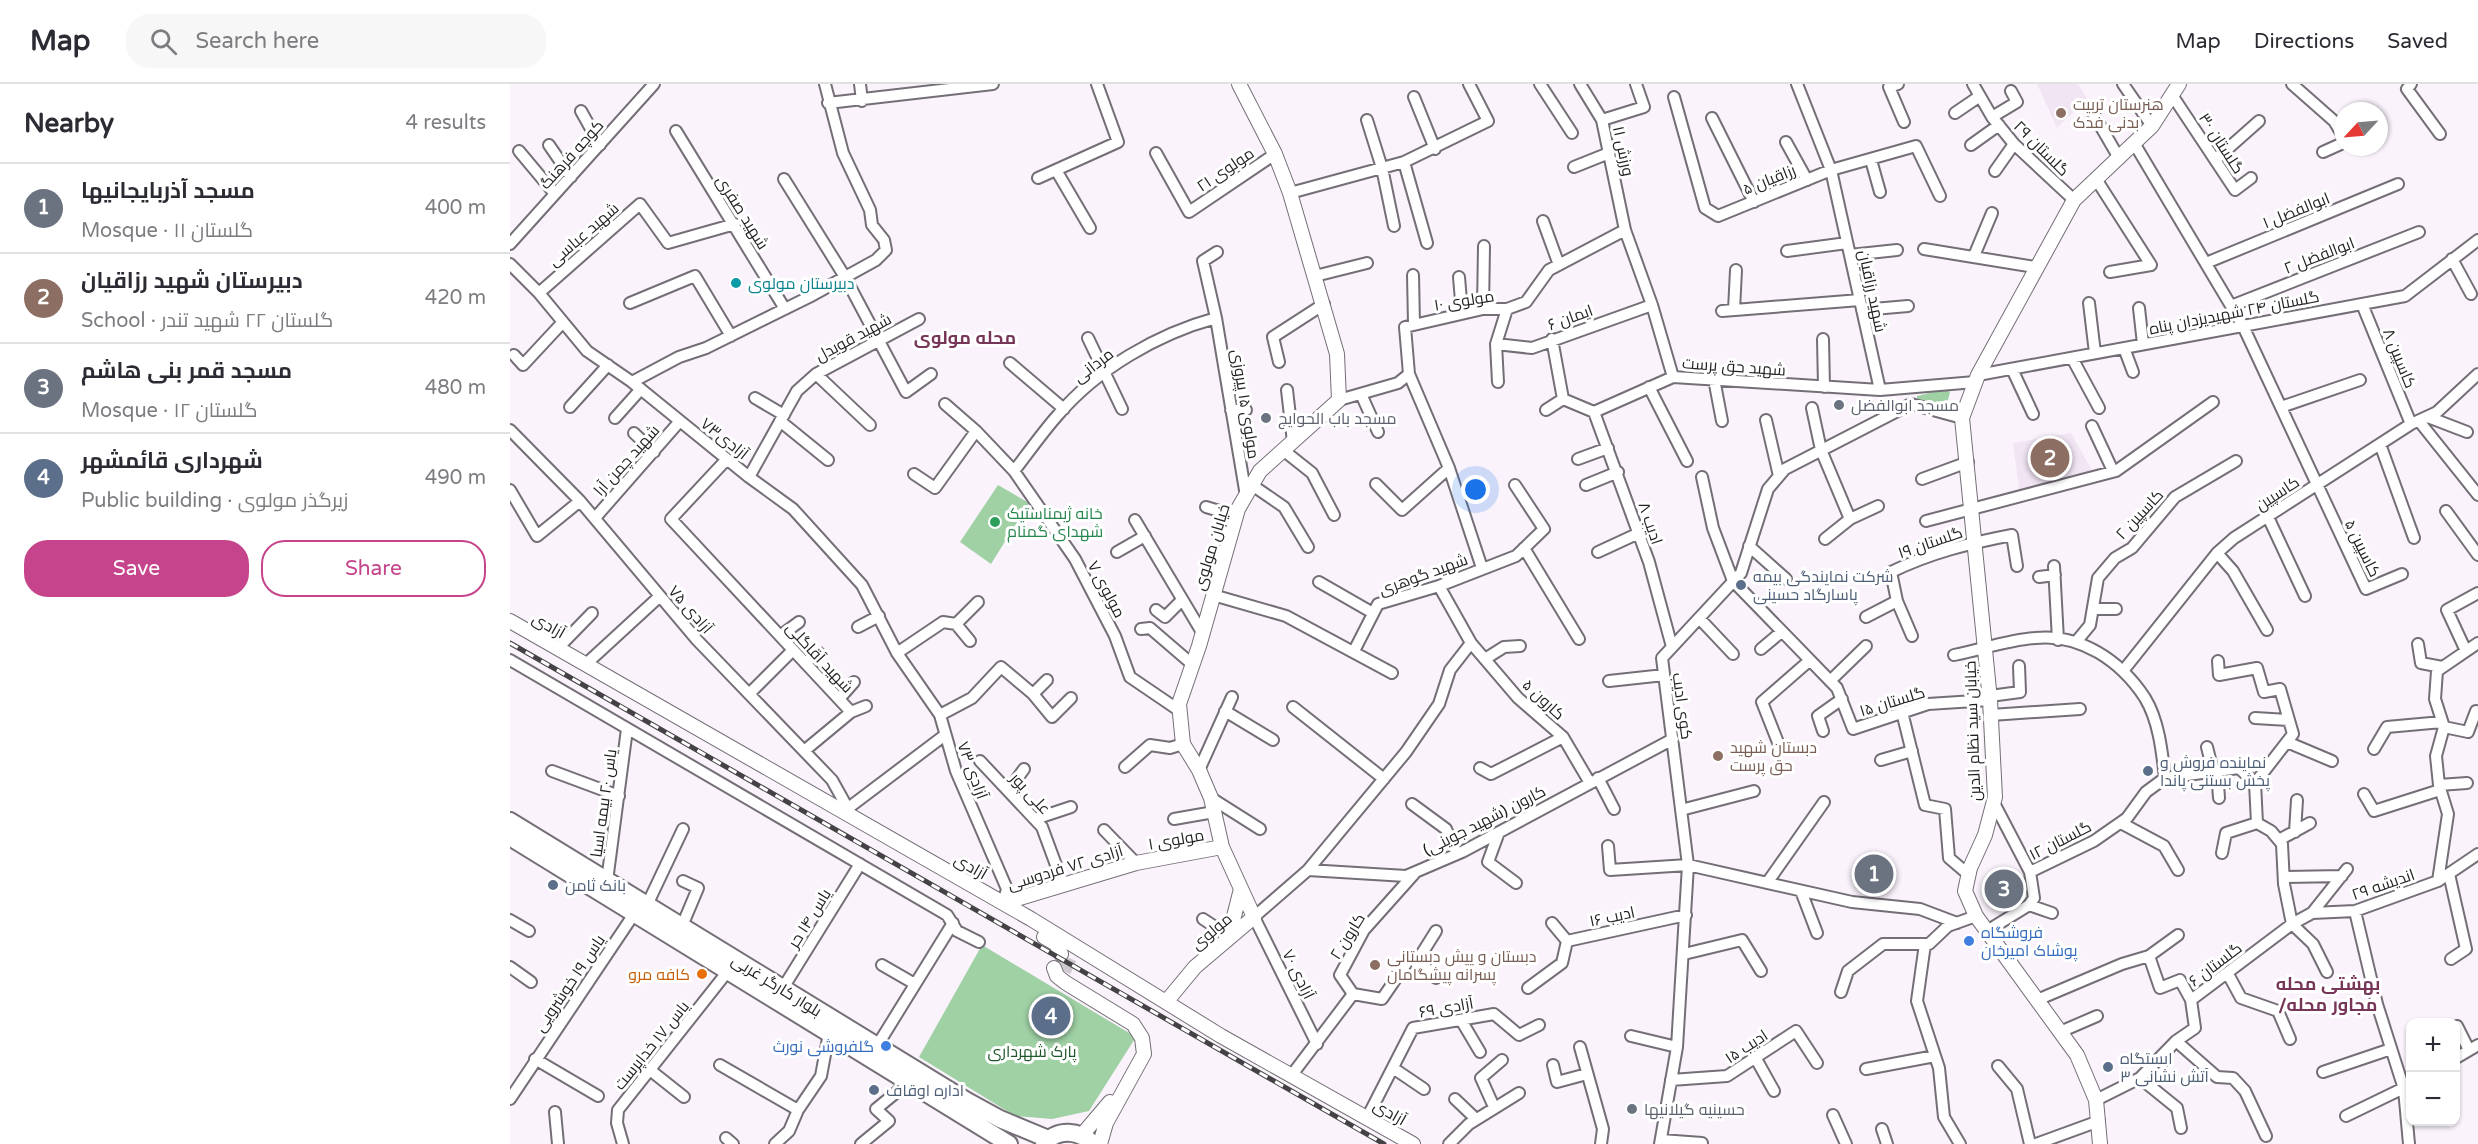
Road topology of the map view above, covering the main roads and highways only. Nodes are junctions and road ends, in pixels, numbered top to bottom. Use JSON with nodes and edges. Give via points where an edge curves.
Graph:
{"nodes":[{"id":1,"x":510,"y":821,"type":"edge"},
{"id":2,"x":510,"y":837,"type":"edge"},
{"id":3,"x":641,"y":909,"type":"junction"},
{"id":4,"x":912,"y":1076,"type":"junction"},
{"id":5,"x":1088,"y":1139,"type":"edge"},
{"id":6,"x":1046,"y":1142,"type":"edge"},
{"id":7,"x":1009,"y":1144,"type":"edge"}],
"edges":[{"from":1,"to":3,"type":"main road","name":"بلوار کارگر غربی","via":[[608,880]]},
{"from":2,"to":3,"type":"main road","name":"بلوار کارگر غربی"},
{"from":3,"to":4,"type":"main road","name":"بلوار کارگر غربی","via":[[728,971],[830,1033]]},
{"from":3,"to":4,"type":"main road","name":"بلوار کارگر غربی","via":[[682,926],[783,988],[877,1046]]},
{"from":4,"to":6,"type":"main road","name":"بلوار کارگر غربی"},
{"from":4,"to":7,"type":"main road","name":"بلوار کارگر غربی"},
{"from":5,"to":6,"type":"main road","via":[[1062,1133]]}]}
